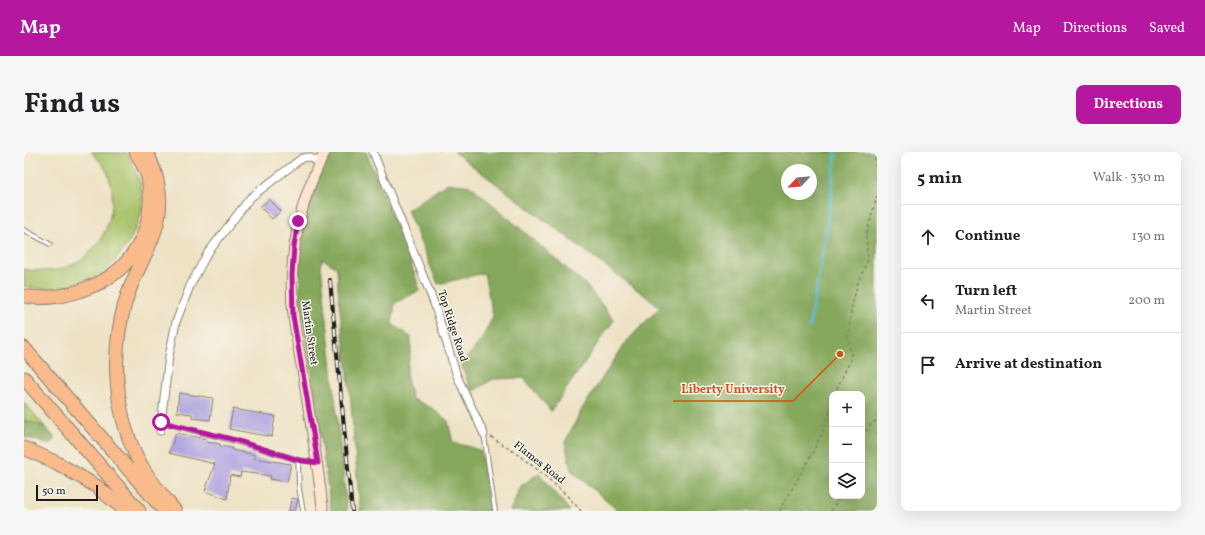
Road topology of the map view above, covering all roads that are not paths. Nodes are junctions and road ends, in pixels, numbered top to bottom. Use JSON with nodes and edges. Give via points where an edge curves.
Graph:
{"nodes":[{"id":1,"x":136,"y":152,"type":"edge"},
{"id":2,"x":146,"y":152,"type":"edge"},
{"id":3,"x":325,"y":152,"type":"edge"},
{"id":4,"x":373,"y":152,"type":"edge"},
{"id":5,"x":320,"y":162,"type":"junction"},
{"id":6,"x":24,"y":230,"type":"edge"},
{"id":7,"x":50,"y":244,"type":"dead end"},
{"id":8,"x":24,"y":296,"type":"edge"},
{"id":9,"x":24,"y":348,"type":"edge"},
{"id":10,"x":24,"y":378,"type":"edge"},
{"id":11,"x":161,"y":422,"type":"junction"},
{"id":12,"x":160,"y":431,"type":"dead end"},
{"id":13,"x":484,"y":434,"type":"joint"},
{"id":14,"x":24,"y":448,"type":"edge"},
{"id":15,"x":298,"y":460,"type":"junction"},
{"id":16,"x":318,"y":463,"type":"junction"},
{"id":17,"x":126,"y":511,"type":"edge"},
{"id":18,"x":138,"y":511,"type":"edge"},
{"id":19,"x":165,"y":511,"type":"edge"},
{"id":20,"x":175,"y":511,"type":"edge"},
{"id":21,"x":303,"y":511,"type":"edge"},
{"id":22,"x":323,"y":511,"type":"edge"},
{"id":23,"x":495,"y":511,"type":"edge"}],
"edges":[{"from":1,"to":8,"type":"highway","via":[[147,175],[151,199],[149,221],[141,243],[126,264],[103,281],[78,292],[53,297]]},
{"from":2,"to":20,"type":"highway","via":[[152,162],[159,188],[160,214],[155,233],[126,301],[117,352],[118,387],[122,415],[130,442],[142,466]]},
{"from":3,"to":5,"type":"street","name":"Martin Street"},
{"from":4,"to":13,"type":"street","name":"Top Ridge Road","via":[[434,303],[457,376]]},
{"from":5,"to":11,"type":"street","via":[[308,157],[302,158],[250,198],[207,254],[190,286],[176,322]]},
{"from":5,"to":16,"type":"street","name":"Martin Street","via":[[298,221],[292,275],[293,316]]},
{"from":6,"to":7,"type":"lane"},
{"from":9,"to":19,"type":"highway"},
{"from":10,"to":18,"type":"highway"},
{"from":11,"to":12,"type":"street"},
{"from":11,"to":15,"type":"lane","via":[[235,440]]},
{"from":13,"to":23,"type":"lane","name":"Top Ridge Road"},
{"from":14,"to":17,"type":"highway","via":[[57,463],[96,486]]},
{"from":15,"to":16,"type":"lane"},
{"from":15,"to":21,"type":"lane"},
{"from":16,"to":22,"type":"street","name":"Martin Street"}]}
